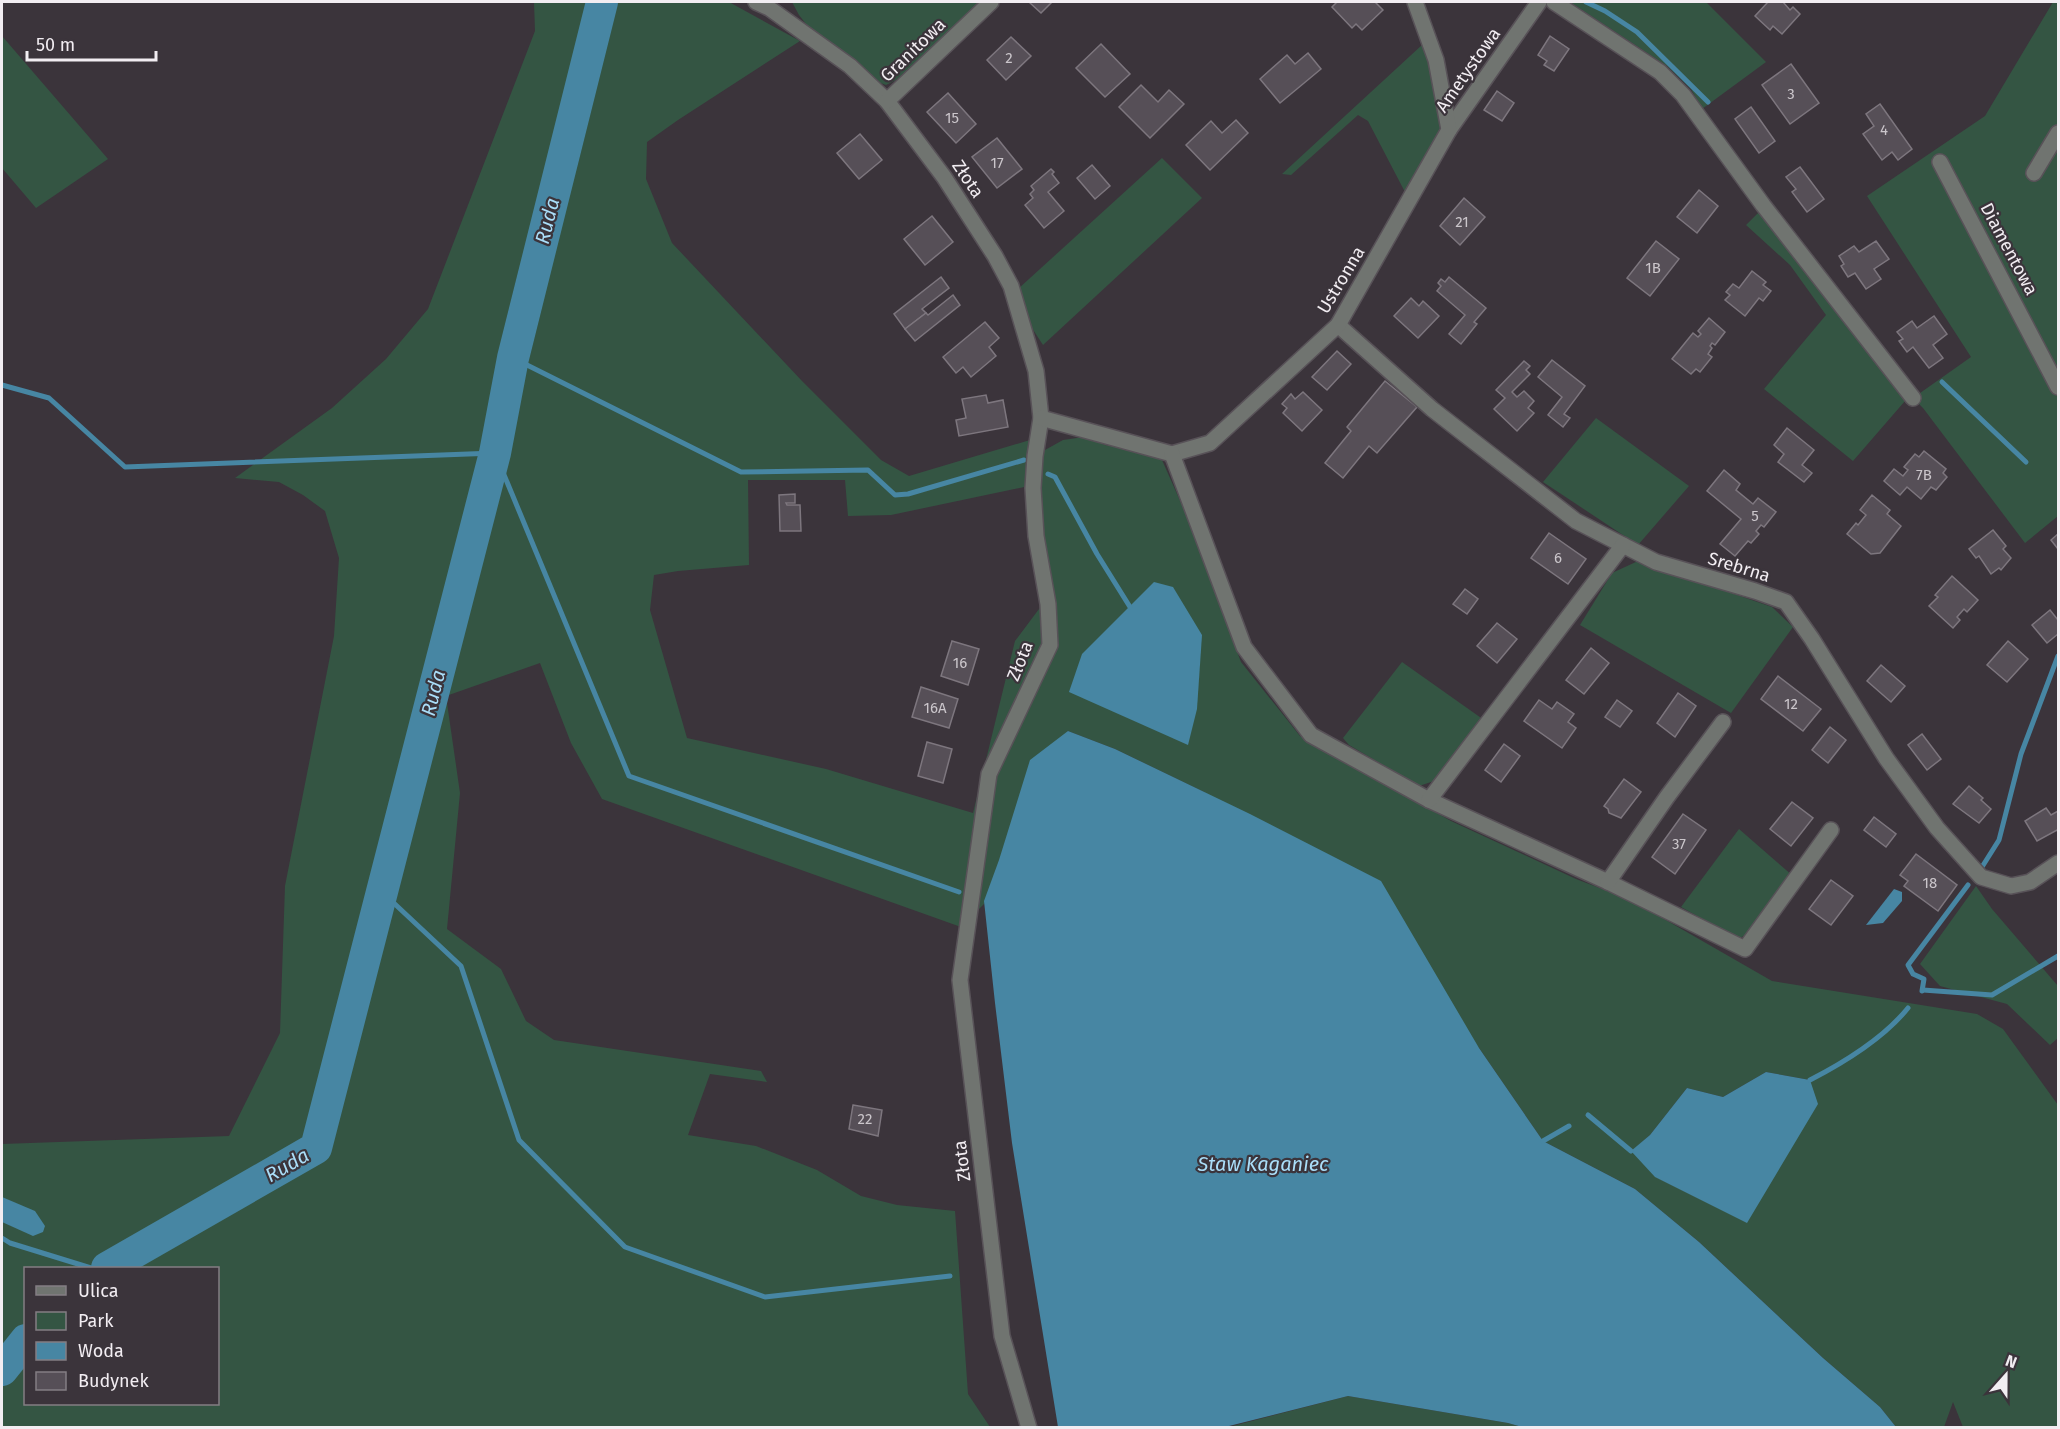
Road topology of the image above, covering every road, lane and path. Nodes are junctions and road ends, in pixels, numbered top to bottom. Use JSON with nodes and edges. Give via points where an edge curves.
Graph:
{"nodes":[{"id":1,"x":991,"y":2,"type":"edge"},
{"id":2,"x":1415,"y":2,"type":"edge"},
{"id":3,"x":1539,"y":2,"type":"edge"},
{"id":4,"x":1554,"y":2,"type":"edge"},
{"id":5,"x":766,"y":4,"type":"edge"},
{"id":6,"x":887,"y":101,"type":"junction"},
{"id":7,"x":1449,"y":130,"type":"junction"},
{"id":8,"x":2058,"y":133,"type":"edge"},
{"id":9,"x":1940,"y":162,"type":"dead end"},
{"id":10,"x":2034,"y":173,"type":"dead end"},
{"id":11,"x":1338,"y":326,"type":"junction"},
{"id":12,"x":2058,"y":387,"type":"edge"},
{"id":13,"x":1913,"y":398,"type":"dead end"},
{"id":14,"x":1041,"y":418,"type":"junction"},
{"id":15,"x":1172,"y":454,"type":"junction"},
{"id":16,"x":1623,"y":545,"type":"junction"},
{"id":17,"x":1723,"y":722,"type":"dead end"},
{"id":18,"x":1429,"y":800,"type":"junction"},
{"id":19,"x":1831,"y":830,"type":"dead end"},
{"id":20,"x":2058,"y":863,"type":"edge"},
{"id":21,"x":1608,"y":882,"type":"junction"},
{"id":22,"x":1029,"y":1428,"type":"edge"}],
"edges":[{"from":1,"to":6,"type":"street","name":"Granitowa"},
{"from":2,"to":7,"type":"street","via":[[1436,60]]},
{"from":3,"to":7,"type":"street","name":"Ametystowa"},
{"from":4,"to":13,"type":"street","via":[[1660,72],[1683,95]]},
{"from":5,"to":6,"type":"street","name":"Złota","via":[[850,66]]},
{"from":6,"to":14,"type":"street","name":"Złota","via":[[944,177],[1011,286],[1036,372]]},
{"from":7,"to":11,"type":"street","name":"Ustronna"},
{"from":8,"to":10,"type":"street"},
{"from":9,"to":12,"type":"street","name":"Diamentowa"},
{"from":11,"to":15,"type":"street","name":"Ustronna","via":[[1210,443]]},
{"from":11,"to":16,"type":"street","name":"Srebrna","via":[[1432,409],[1576,521]]},
{"from":14,"to":15,"type":"street"},
{"from":14,"to":22,"type":"street","name":"Złota","via":[[1034,500],[1050,645],[989,774],[960,980],[1002,1336]]},
{"from":15,"to":18,"type":"street","via":[[1244,648],[1311,735]]},
{"from":16,"to":18,"type":"street"},
{"from":16,"to":20,"type":"street","name":"Srebrna","via":[[1656,562],[1786,602],[1886,758],[1937,828],[1981,877],[2011,886],[2030,882]]},
{"from":17,"to":21,"type":"street"},
{"from":18,"to":21,"type":"street"},
{"from":19,"to":21,"type":"street","via":[[1745,949]]}]}
